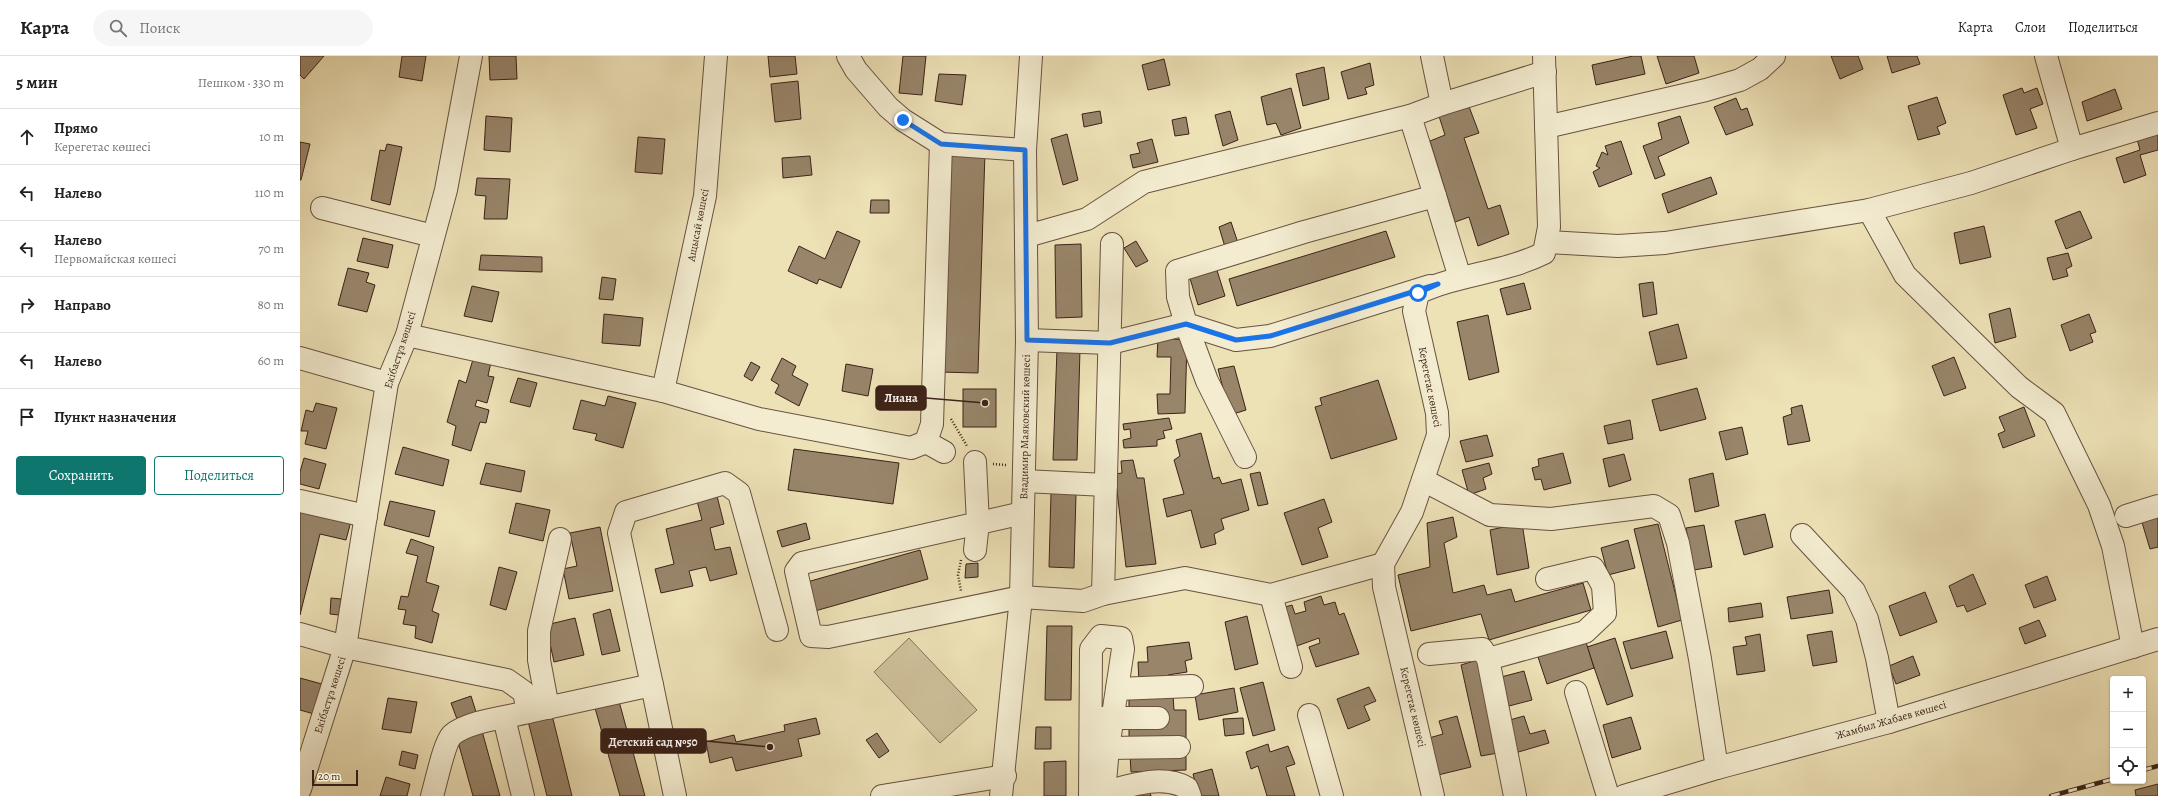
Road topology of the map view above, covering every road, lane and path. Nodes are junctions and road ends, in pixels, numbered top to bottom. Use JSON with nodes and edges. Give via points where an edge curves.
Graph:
{"nodes":[{"id":1,"x":471,"y":56,"type":"edge"},
{"id":2,"x":716,"y":56,"type":"edge"},
{"id":3,"x":848,"y":56,"type":"edge"},
{"id":4,"x":1031,"y":56,"type":"edge"},
{"id":5,"x":1432,"y":56,"type":"edge"},
{"id":6,"x":1774,"y":56,"type":"edge"},
{"id":7,"x":2046,"y":56,"type":"edge"},
{"id":8,"x":1545,"y":64,"type":"edge"},
{"id":9,"x":1442,"y":104,"type":"junction"},
{"id":10,"x":1410,"y":116,"type":"junction"},
{"id":11,"x":2158,"y":123,"type":"edge"},
{"id":12,"x":1546,"y":127,"type":"junction"},
{"id":13,"x":941,"y":144,"type":"junction"},
{"id":14,"x":2072,"y":149,"type":"junction"},
{"id":15,"x":1025,"y":150,"type":"junction"},
{"id":16,"x":1435,"y":196,"type":"junction"},
{"id":17,"x":322,"y":208,"type":"dead end"},
{"id":18,"x":1869,"y":210,"type":"junction"},
{"id":19,"x":433,"y":236,"type":"junction"},
{"id":20,"x":1027,"y":236,"type":"junction"},
{"id":21,"x":1548,"y":242,"type":"junction"},
{"id":22,"x":1112,"y":244,"type":"dead end"},
{"id":23,"x":1460,"y":278,"type":"junction"},
{"id":24,"x":1438,"y":284,"type":"junction"},
{"id":25,"x":1186,"y":324,"type":"junction"},
{"id":26,"x":407,"y":335,"type":"junction"},
{"id":27,"x":1027,"y":340,"type":"junction"},
{"id":28,"x":1110,"y":343,"type":"junction"},
{"id":29,"x":300,"y":358,"type":"edge"},
{"id":30,"x":387,"y":383,"type":"junction"},
{"id":31,"x":663,"y":391,"type":"junction"},
{"id":32,"x":948,"y":414,"type":"dead end"},
{"id":33,"x":1245,"y":457,"type":"dead end"},
{"id":34,"x":975,"y":462,"type":"joint"},
{"id":35,"x":1423,"y":480,"type":"junction"},
{"id":36,"x":1024,"y":481,"type":"junction"},
{"id":37,"x":1106,"y":485,"type":"junction"},
{"id":38,"x":300,"y":501,"type":"edge"},
{"id":39,"x":2158,"y":506,"type":"edge"},
{"id":40,"x":1023,"y":513,"type":"junction"},
{"id":41,"x":366,"y":516,"type":"junction"},
{"id":42,"x":2126,"y":516,"type":"dead end"},
{"id":43,"x":978,"y":523,"type":"junction"},
{"id":44,"x":1802,"y":535,"type":"dead end"},
{"id":45,"x":560,"y":539,"type":"dead end"},
{"id":46,"x":975,"y":550,"type":"joint"},
{"id":47,"x":1383,"y":564,"type":"junction"},
{"id":48,"x":1547,"y":579,"type":"dead end"},
{"id":49,"x":1103,"y":594,"type":"junction"},
{"id":50,"x":1271,"y":595,"type":"junction"},
{"id":51,"x":1022,"y":597,"type":"junction"},
{"id":52,"x":964,"y":609,"type":"junction"},
{"id":53,"x":777,"y":630,"type":"dead end"},
{"id":54,"x":300,"y":634,"type":"edge"},
{"id":55,"x":2158,"y":640,"type":"edge"},
{"id":56,"x":345,"y":647,"type":"junction"},
{"id":57,"x":2133,"y":647,"type":"junction"},
{"id":58,"x":1429,"y":654,"type":"dead end"},
{"id":59,"x":1488,"y":659,"type":"junction"},
{"id":60,"x":1291,"y":667,"type":"dead end"},
{"id":61,"x":652,"y":685,"type":"junction"},
{"id":62,"x":1192,"y":686,"type":"dead end"},
{"id":63,"x":1117,"y":689,"type":"junction"},
{"id":64,"x":1576,"y":692,"type":"dead end"},
{"id":65,"x":538,"y":710,"type":"junction"},
{"id":66,"x":1309,"y":715,"type":"dead end"},
{"id":67,"x":504,"y":718,"type":"junction"},
{"id":68,"x":1090,"y":718,"type":"junction"},
{"id":69,"x":1113,"y":718,"type":"junction"},
{"id":70,"x":1158,"y":718,"type":"dead end"},
{"id":71,"x":1889,"y":722,"type":"junction"},
{"id":72,"x":1179,"y":746,"type":"dead end"},
{"id":73,"x":1108,"y":748,"type":"junction"},
{"id":74,"x":1717,"y":768,"type":"junction"},
{"id":75,"x":1003,"y":786,"type":"edge"},
{"id":76,"x":300,"y":789,"type":"edge"},
{"id":77,"x":1666,"y":791,"type":"edge"},
{"id":78,"x":1095,"y":795,"type":"edge"},
{"id":79,"x":432,"y":796,"type":"edge"},
{"id":80,"x":523,"y":796,"type":"edge"},
{"id":81,"x":675,"y":796,"type":"edge"},
{"id":82,"x":882,"y":796,"type":"edge"},
{"id":83,"x":1190,"y":796,"type":"edge"},
{"id":84,"x":1332,"y":796,"type":"edge"},
{"id":85,"x":1433,"y":796,"type":"edge"},
{"id":86,"x":1515,"y":796,"type":"edge"},
{"id":87,"x":1608,"y":796,"type":"edge"},
{"id":88,"x":1624,"y":796,"type":"edge"}],
"edges":[{"from":1,"to":19,"type":"street","name":"Екібастұз көшесі","via":[[446,190]]},
{"from":2,"to":31,"type":"street","name":"Ащысай көшесі","via":[[705,196]]},
{"from":3,"to":13,"type":"street","via":[[856,70],[888,107],[903,120]]},
{"from":4,"to":15,"type":"street","name":"Владимир Маяковский көшесі"},
{"from":5,"to":9,"type":"street"},
{"from":6,"to":12,"type":"street","via":[[1760,69],[1740,80]]},
{"from":7,"to":14,"type":"street"},
{"from":8,"to":9,"type":"street"},
{"from":8,"to":12,"type":"street"},
{"from":9,"to":10,"type":"street"},
{"from":10,"to":16,"type":"street"},
{"from":10,"to":20,"type":"street","via":[[1144,182],[1087,219]]},
{"from":11,"to":14,"type":"street"},
{"from":12,"to":21,"type":"street"},
{"from":13,"to":15,"type":"street"},
{"from":13,"to":31,"type":"street","via":[[932,424],[935,447],[911,448],[760,419]]},
{"from":14,"to":18,"type":"street","via":[[1971,183]]},
{"from":15,"to":20,"type":"street","name":"Владимир Маяковский көшесі"},
{"from":16,"to":23,"type":"street"},
{"from":16,"to":25,"type":"street","via":[[1304,232],[1177,272],[1178,297]]},
{"from":17,"to":19,"type":"street"},
{"from":18,"to":21,"type":"street","via":[[1665,243],[1618,246]]},
{"from":18,"to":57,"type":"street","via":[[1905,275],[2019,387],[2054,413],[2099,505],[2113,546]]},
{"from":19,"to":26,"type":"street","name":"Екібастұз көшесі"},
{"from":20,"to":27,"type":"street","name":"Владимир Маяковский көшесі"},
{"from":21,"to":23,"type":"street","name":"Керегетас көшесі","via":[[1544,253],[1524,263]]},
{"from":22,"to":28,"type":"street"},
{"from":23,"to":24,"type":"street","name":"Керегетас көшесі"},
{"from":24,"to":25,"type":"street","via":[[1270,336],[1236,340]]},
{"from":24,"to":35,"type":"street","name":"Керегетас көшесі","via":[[1418,293],[1414,311],[1437,413],[1438,435]]},
{"from":25,"to":28,"type":"street"},
{"from":25,"to":33,"type":"street","via":[[1206,380]]},
{"from":26,"to":30,"type":"street","name":"Екібастұз көшесі"},
{"from":26,"to":31,"type":"street"},
{"from":27,"to":28,"type":"street"},
{"from":27,"to":36,"type":"street","name":"Владимир Маяковский көшесі"},
{"from":28,"to":37,"type":"street"},
{"from":29,"to":30,"type":"street"},
{"from":30,"to":41,"type":"street","name":"Екібастұз көшесі"},
{"from":32,"to":34,"type":"path"},
{"from":34,"to":43,"type":"street"},
{"from":35,"to":47,"type":"street","name":"Керегетас көшесі","via":[[1412,512]]},
{"from":35,"to":74,"type":"street","via":[[1490,515],[1551,519],[1654,506],[1669,516],[1679,550],[1700,659]]},
{"from":36,"to":37,"type":"street"},
{"from":36,"to":40,"type":"street","name":"Владимир Маяковский көшесі"},
{"from":37,"to":49,"type":"street"},
{"from":38,"to":41,"type":"street"},
{"from":39,"to":42,"type":"street"},
{"from":40,"to":43,"type":"street"},
{"from":40,"to":51,"type":"street","name":"Владимир Маяковский көшесі"},
{"from":41,"to":56,"type":"street","name":"Екібастұз көшесі"},
{"from":43,"to":46,"type":"street"},
{"from":43,"to":52,"type":"street","via":[[802,564],[796,571],[811,636],[828,637]]},
{"from":44,"to":71,"type":"street","via":[[1854,591],[1867,619]]},
{"from":45,"to":65,"type":"street","via":[[539,631]]},
{"from":46,"to":52,"type":"path","via":[[961,560],[958,575]]},
{"from":47,"to":50,"type":"street"},
{"from":47,"to":85,"type":"street","name":"Керегетас көшесі","via":[[1384,587]]},
{"from":48,"to":59,"type":"street","via":[[1593,568],[1603,586],[1605,613],[1585,632]]},
{"from":49,"to":50,"type":"street","via":[[1184,578]]},
{"from":49,"to":51,"type":"street","via":[[1083,601]]},
{"from":50,"to":60,"type":"street"},
{"from":51,"to":52,"type":"street"},
{"from":51,"to":75,"type":"street","name":"Владимир Маяковский көшесі"},
{"from":53,"to":61,"type":"street","via":[[739,493],[725,483],[626,512],[619,533]]},
{"from":54,"to":56,"type":"street","name":"Екібастұз көшесі"},
{"from":55,"to":57,"type":"street","name":"Жамбыл Жабаев көшесі"},
{"from":56,"to":65,"type":"street","via":[[507,680],[524,692]]},
{"from":56,"to":76,"type":"street","name":"Екібастұз көшесі"},
{"from":57,"to":71,"type":"street","name":"Жамбыл Жабаев көшесі"},
{"from":58,"to":59,"type":"street","via":[[1482,649]]},
{"from":59,"to":86,"type":"street"},
{"from":61,"to":65,"type":"street"},
{"from":61,"to":81,"type":"street"},
{"from":62,"to":63,"type":"street"},
{"from":63,"to":68,"type":"street","via":[[1123,649],[1121,638],[1101,636],[1091,648]]},
{"from":63,"to":69,"type":"street"},
{"from":64,"to":87,"type":"street"},
{"from":65,"to":67,"type":"street"},
{"from":66,"to":84,"type":"street"},
{"from":67,"to":79,"type":"street","via":[[469,726],[452,736],[444,753]]},
{"from":67,"to":80,"type":"street"},
{"from":68,"to":69,"type":"street"},
{"from":68,"to":78,"type":"street"},
{"from":69,"to":70,"type":"street"},
{"from":69,"to":73,"type":"street"},
{"from":71,"to":74,"type":"street","name":"Жамбыл Жабаев көшесі"},
{"from":72,"to":73,"type":"street"},
{"from":73,"to":78,"type":"street"},
{"from":74,"to":77,"type":"street","name":"Жамбыл Жабаев көшесі"},
{"from":75,"to":82,"type":"street"},
{"from":77,"to":88,"type":"street","name":"Жамбыл Жабаев көшесі"},
{"from":78,"to":83,"type":"street","via":[[1153,781],[1177,782],[1187,788]]}]}
